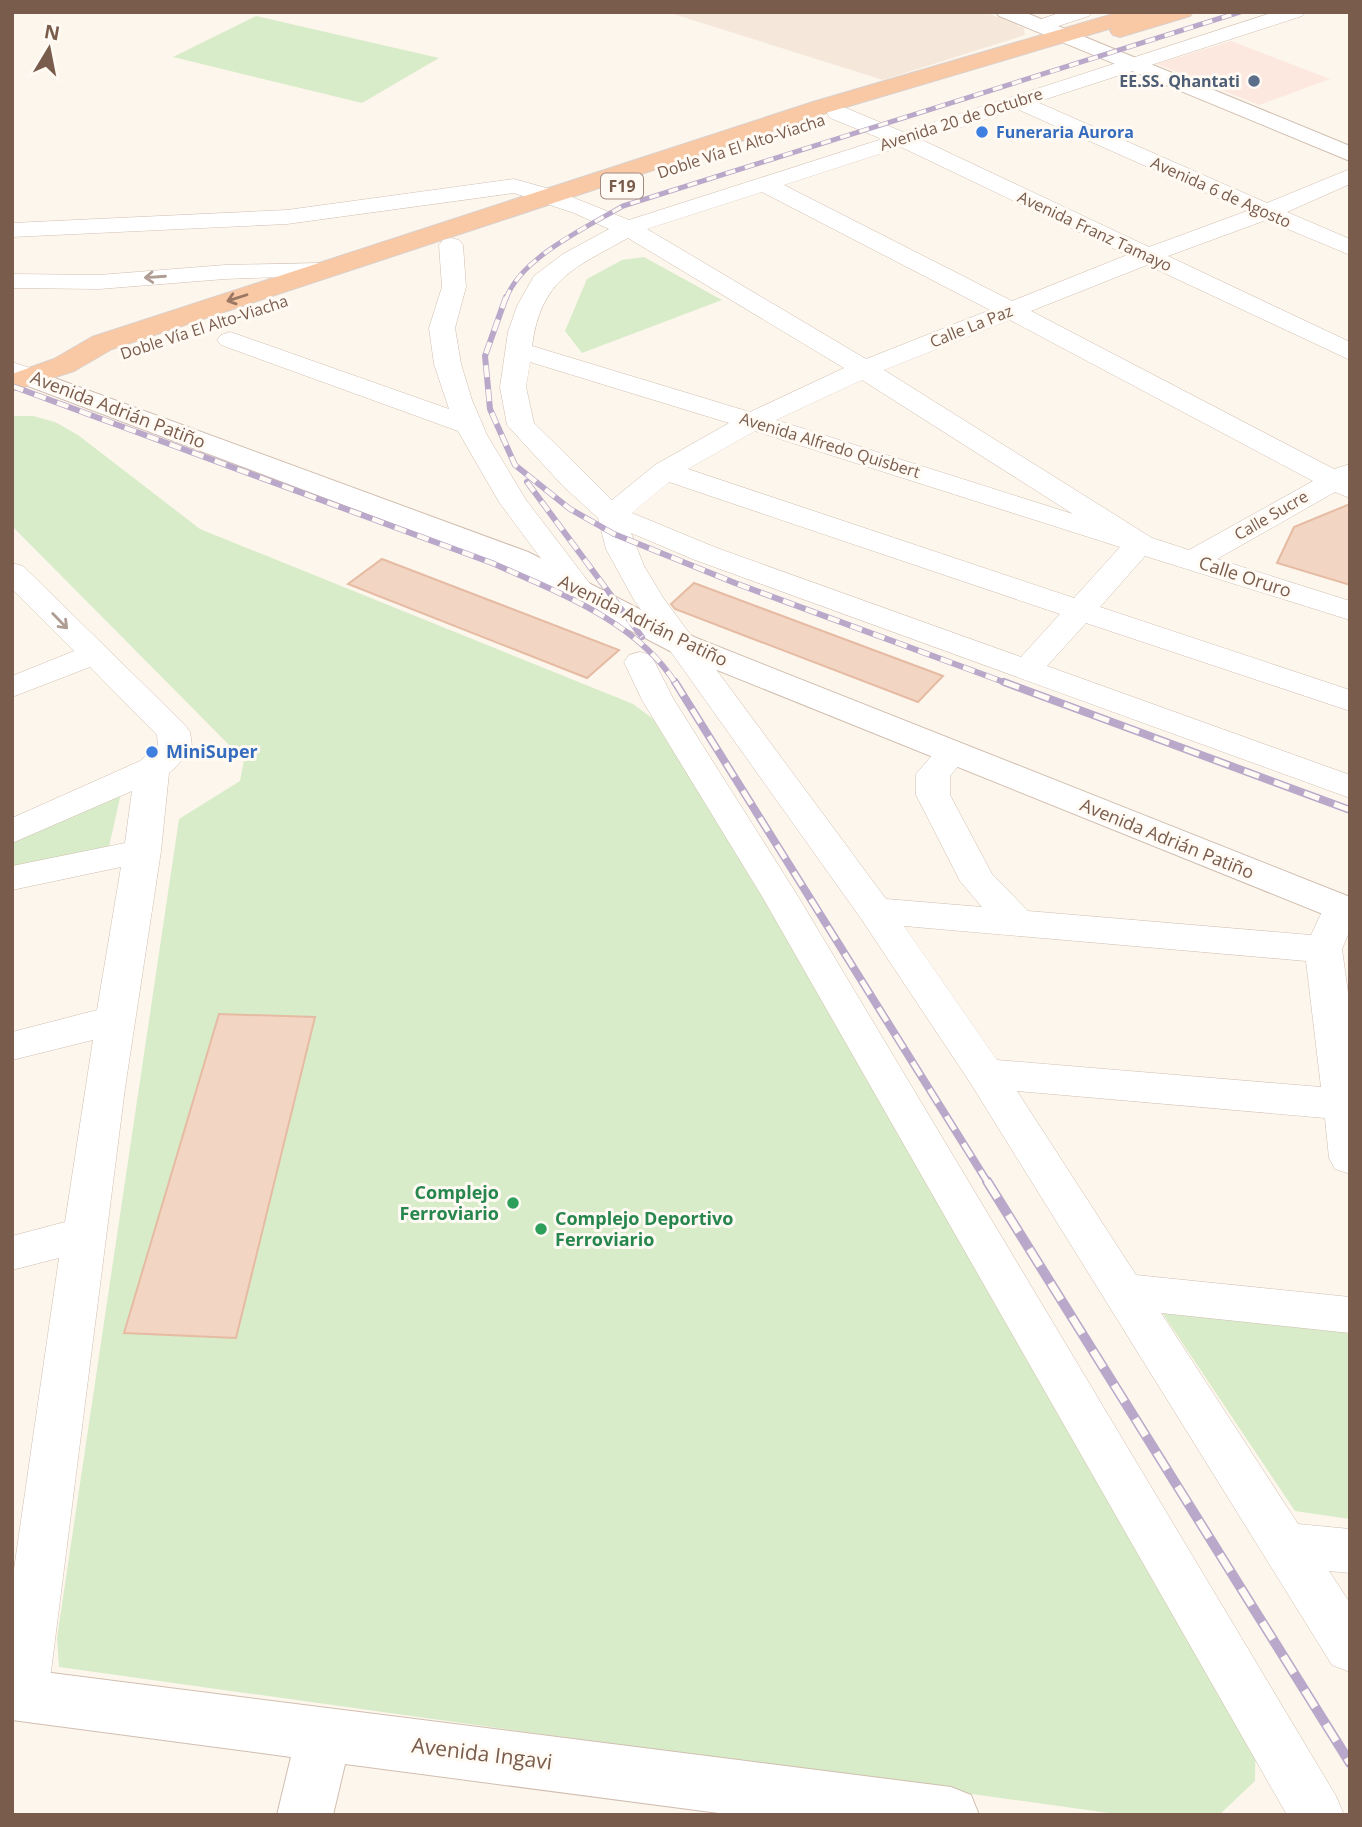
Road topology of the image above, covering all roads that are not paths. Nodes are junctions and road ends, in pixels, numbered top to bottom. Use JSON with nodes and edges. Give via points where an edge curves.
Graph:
{"nodes":[{"id":1,"x":1006,"y":12,"type":"edge"},
{"id":2,"x":1082,"y":12,"type":"edge"},
{"id":3,"x":1143,"y":12,"type":"edge"},
{"id":4,"x":1183,"y":12,"type":"edge"},
{"id":5,"x":1295,"y":12,"type":"edge"},
{"id":6,"x":1040,"y":26,"type":"junction"},
{"id":7,"x":1070,"y":40,"type":"junction"},
{"id":8,"x":1132,"y":64,"type":"junction"},
{"id":9,"x":1016,"y":101,"type":"junction"},
{"id":10,"x":838,"y":113,"type":"junction"},
{"id":11,"x":902,"y":139,"type":"junction"},
{"id":12,"x":1350,"y":153,"type":"edge"},
{"id":13,"x":1350,"y":176,"type":"edge"},
{"id":14,"x":762,"y":183,"type":"junction"},
{"id":15,"x":560,"y":199,"type":"junction"},
{"id":16,"x":1266,"y":212,"type":"junction"},
{"id":17,"x":628,"y":228,"type":"junction"},
{"id":18,"x":12,"y":230,"type":"edge"},
{"id":19,"x":451,"y":245,"type":"junction"},
{"id":20,"x":1350,"y":248,"type":"edge"},
{"id":21,"x":1147,"y":256,"type":"junction"},
{"id":22,"x":321,"y":270,"type":"junction"},
{"id":23,"x":12,"y":281,"type":"edge"},
{"id":24,"x":1010,"y":310,"type":"junction"},
{"id":25,"x":230,"y":340,"type":"dead end"},
{"id":26,"x":518,"y":350,"type":"junction"},
{"id":27,"x":1350,"y":352,"type":"edge"},
{"id":28,"x":64,"y":365,"type":"junction"},
{"id":29,"x":864,"y":369,"type":"junction"},
{"id":30,"x":18,"y":377,"type":"edge"},
{"id":31,"x":752,"y":421,"type":"junction"},
{"id":32,"x":468,"y":425,"type":"junction"},
{"id":33,"x":665,"y":471,"type":"junction"},
{"id":34,"x":1344,"y":480,"type":"edge"},
{"id":35,"x":612,"y":515,"type":"junction"},
{"id":36,"x":1140,"y":543,"type":"junction"},
{"id":37,"x":1193,"y":560,"type":"junction"},
{"id":38,"x":12,"y":572,"type":"edge"},
{"id":39,"x":582,"y":593,"type":"junction"},
{"id":40,"x":1080,"y":610,"type":"junction"},
{"id":41,"x":1350,"y":611,"type":"edge"},
{"id":42,"x":682,"y":644,"type":"junction"},
{"id":43,"x":93,"y":655,"type":"junction"},
{"id":44,"x":640,"y":662,"type":"dead end"},
{"id":45,"x":1027,"y":669,"type":"junction"},
{"id":46,"x":12,"y":687,"type":"edge"},
{"id":47,"x":1350,"y":701,"type":"edge"},
{"id":48,"x":952,"y":752,"type":"junction"},
{"id":49,"x":164,"y":758,"type":"junction"},
{"id":50,"x":1350,"y":787,"type":"edge"},
{"id":51,"x":12,"y":832,"type":"edge"},
{"id":52,"x":143,"y":850,"type":"junction"},
{"id":53,"x":12,"y":878,"type":"edge"},
{"id":54,"x":1345,"y":910,"type":"edge"},
{"id":55,"x":875,"y":911,"type":"junction"},
{"id":56,"x":1018,"y":923,"type":"junction"},
{"id":57,"x":1323,"y":948,"type":"junction"},
{"id":58,"x":115,"y":1020,"type":"junction"},
{"id":59,"x":12,"y":1046,"type":"edge"},
{"id":60,"x":985,"y":1074,"type":"junction"},
{"id":61,"x":1346,"y":1104,"type":"edge"},
{"id":62,"x":1350,"y":1158,"type":"edge"},
{"id":63,"x":84,"y":1234,"type":"junction"},
{"id":64,"x":12,"y":1253,"type":"edge"},
{"id":65,"x":1122,"y":1291,"type":"junction"},
{"id":66,"x":1350,"y":1315,"type":"edge"},
{"id":67,"x":1282,"y":1544,"type":"junction"},
{"id":68,"x":1350,"y":1551,"type":"edge"},
{"id":69,"x":1350,"y":1648,"type":"edge"},
{"id":70,"x":17,"y":1695,"type":"edge"},
{"id":71,"x":324,"y":1734,"type":"junction"},
{"id":72,"x":305,"y":1815,"type":"edge"},
{"id":73,"x":951,"y":1815,"type":"edge"},
{"id":74,"x":1317,"y":1815,"type":"edge"}],
"edges":[{"from":1,"to":6,"type":"street"},
{"from":2,"to":6,"type":"street"},
{"from":3,"to":7,"type":"highway","name":"Doble Vía El Alto-Viacha","number":"F19"},
{"from":4,"to":7,"type":"highway","name":"Doble Vía El Alto-Viacha","number":"F19"},
{"from":5,"to":8,"type":"street","name":"Avenida 20 de Octubre"},
{"from":6,"to":7,"type":"street"},
{"from":7,"to":8,"type":"street"},
{"from":7,"to":10,"type":"highway","name":"Doble Vía El Alto-Viacha","number":"F19"},
{"from":7,"to":15,"type":"highway","name":"Doble Vía El Alto-Viacha","number":"F19","via":[[821,107]]},
{"from":8,"to":9,"type":"street","name":"Avenida 20 de Octubre"},
{"from":8,"to":12,"type":"street"},
{"from":9,"to":11,"type":"street","name":"Avenida 20 de Octubre"},
{"from":9,"to":16,"type":"street","name":"Avenida 6 de Agosto"},
{"from":10,"to":11,"type":"street","name":"Avenida Franz Tamayo"},
{"from":10,"to":15,"type":"highway","name":"Doble Vía El Alto-Viacha","number":"F19"},
{"from":11,"to":14,"type":"street","name":"Avenida 20 de Octubre"},
{"from":11,"to":21,"type":"street","name":"Avenida Franz Tamayo"},
{"from":13,"to":16,"type":"street","name":"Calle La Paz"},
{"from":14,"to":17,"type":"street","name":"Avenida 20 de Octubre"},
{"from":14,"to":24,"type":"street"},
{"from":15,"to":17,"type":"street"},
{"from":15,"to":18,"type":"street","via":[[514,186],[287,216]]},
{"from":15,"to":19,"type":"highway","name":"Doble Vía El Alto-Viacha","number":"F19"},
{"from":15,"to":22,"type":"highway","name":"Doble Vía El Alto-Viacha","number":"F19"},
{"from":16,"to":20,"type":"street","name":"Avenida 6 de Agosto"},
{"from":16,"to":21,"type":"street","name":"Calle La Paz"},
{"from":17,"to":26,"type":"street","name":"Avenida 20 de Octubre","via":[[543,281],[530,306]]},
{"from":17,"to":29,"type":"street"},
{"from":19,"to":28,"type":"highway","name":"Doble Vía El Alto-Viacha","number":"F19","via":[[118,356]]},
{"from":19,"to":32,"type":"street","via":[[454,289],[441,323],[458,404]]},
{"from":21,"to":24,"type":"street","name":"Calle La Paz"},
{"from":21,"to":27,"type":"street","name":"Avenida Franz Tamayo"},
{"from":22,"to":23,"type":"street","one_way":true,"via":[[99,282]]},
{"from":22,"to":28,"type":"highway","name":"Doble Vía El Alto-Viacha","number":"F19","one_way":true,"via":[[102,343]]},
{"from":24,"to":29,"type":"street","name":"Calle La Paz"},
{"from":24,"to":34,"type":"street"},
{"from":25,"to":32,"type":"street"},
{"from":26,"to":31,"type":"street","name":"Avenida Alfredo Quisbert"},
{"from":26,"to":35,"type":"street","name":"Avenida 20 de Octubre","via":[[513,387],[521,425]]},
{"from":28,"to":30,"type":"highway","number":"F19"},
{"from":29,"to":31,"type":"street","name":"Calle La Paz"},
{"from":29,"to":36,"type":"street"},
{"from":30,"to":39,"type":"street","name":"Avenida Adrián Patiño","via":[[517,559]]},
{"from":31,"to":33,"type":"street","name":"Calle La Paz"},
{"from":31,"to":36,"type":"street","name":"Avenida Alfredo Quisbert"},
{"from":32,"to":39,"type":"street","via":[[533,534]]},
{"from":33,"to":35,"type":"street","name":"Calle La Paz"},
{"from":33,"to":40,"type":"street"},
{"from":34,"to":37,"type":"street","name":"Calle Sucre"},
{"from":35,"to":42,"type":"street","via":[[614,534],[649,603]]},
{"from":35,"to":45,"type":"street","via":[[706,554]]},
{"from":36,"to":37,"type":"street","name":"Calle Oruro"},
{"from":36,"to":40,"type":"street"},
{"from":37,"to":41,"type":"street","name":"Calle Oruro"},
{"from":38,"to":43,"type":"street","one_way":true},
{"from":39,"to":42,"type":"street","name":"Avenida Adrián Patiño"},
{"from":40,"to":45,"type":"street"},
{"from":40,"to":47,"type":"street"},
{"from":42,"to":48,"type":"street","name":"Avenida Adrián Patiño"},
{"from":42,"to":55,"type":"street"},
{"from":43,"to":46,"type":"street"},
{"from":43,"to":49,"type":"street","via":[[173,732]]},
{"from":44,"to":74,"type":"street","via":[[658,700],[781,898]]},
{"from":45,"to":50,"type":"street"},
{"from":48,"to":54,"type":"street","name":"Avenida Adrián Patiño"},
{"from":48,"to":56,"type":"street","via":[[933,774],[933,795],[978,881]]},
{"from":49,"to":51,"type":"street"},
{"from":49,"to":52,"type":"street"},
{"from":52,"to":53,"type":"street"},
{"from":52,"to":58,"type":"street"},
{"from":54,"to":57,"type":"street"},
{"from":55,"to":56,"type":"street"},
{"from":55,"to":60,"type":"street"},
{"from":56,"to":57,"type":"street"},
{"from":57,"to":61,"type":"street"},
{"from":58,"to":59,"type":"street"},
{"from":58,"to":63,"type":"street"},
{"from":60,"to":61,"type":"street"},
{"from":60,"to":65,"type":"street"},
{"from":61,"to":62,"type":"street"},
{"from":63,"to":64,"type":"street"},
{"from":63,"to":70,"type":"street"},
{"from":65,"to":66,"type":"street"},
{"from":65,"to":67,"type":"street"},
{"from":67,"to":68,"type":"street"},
{"from":67,"to":69,"type":"street"},
{"from":70,"to":71,"type":"street","name":"Avenida Ingavi"},
{"from":71,"to":72,"type":"street"},
{"from":71,"to":73,"type":"street","name":"Avenida Ingavi"}]}
